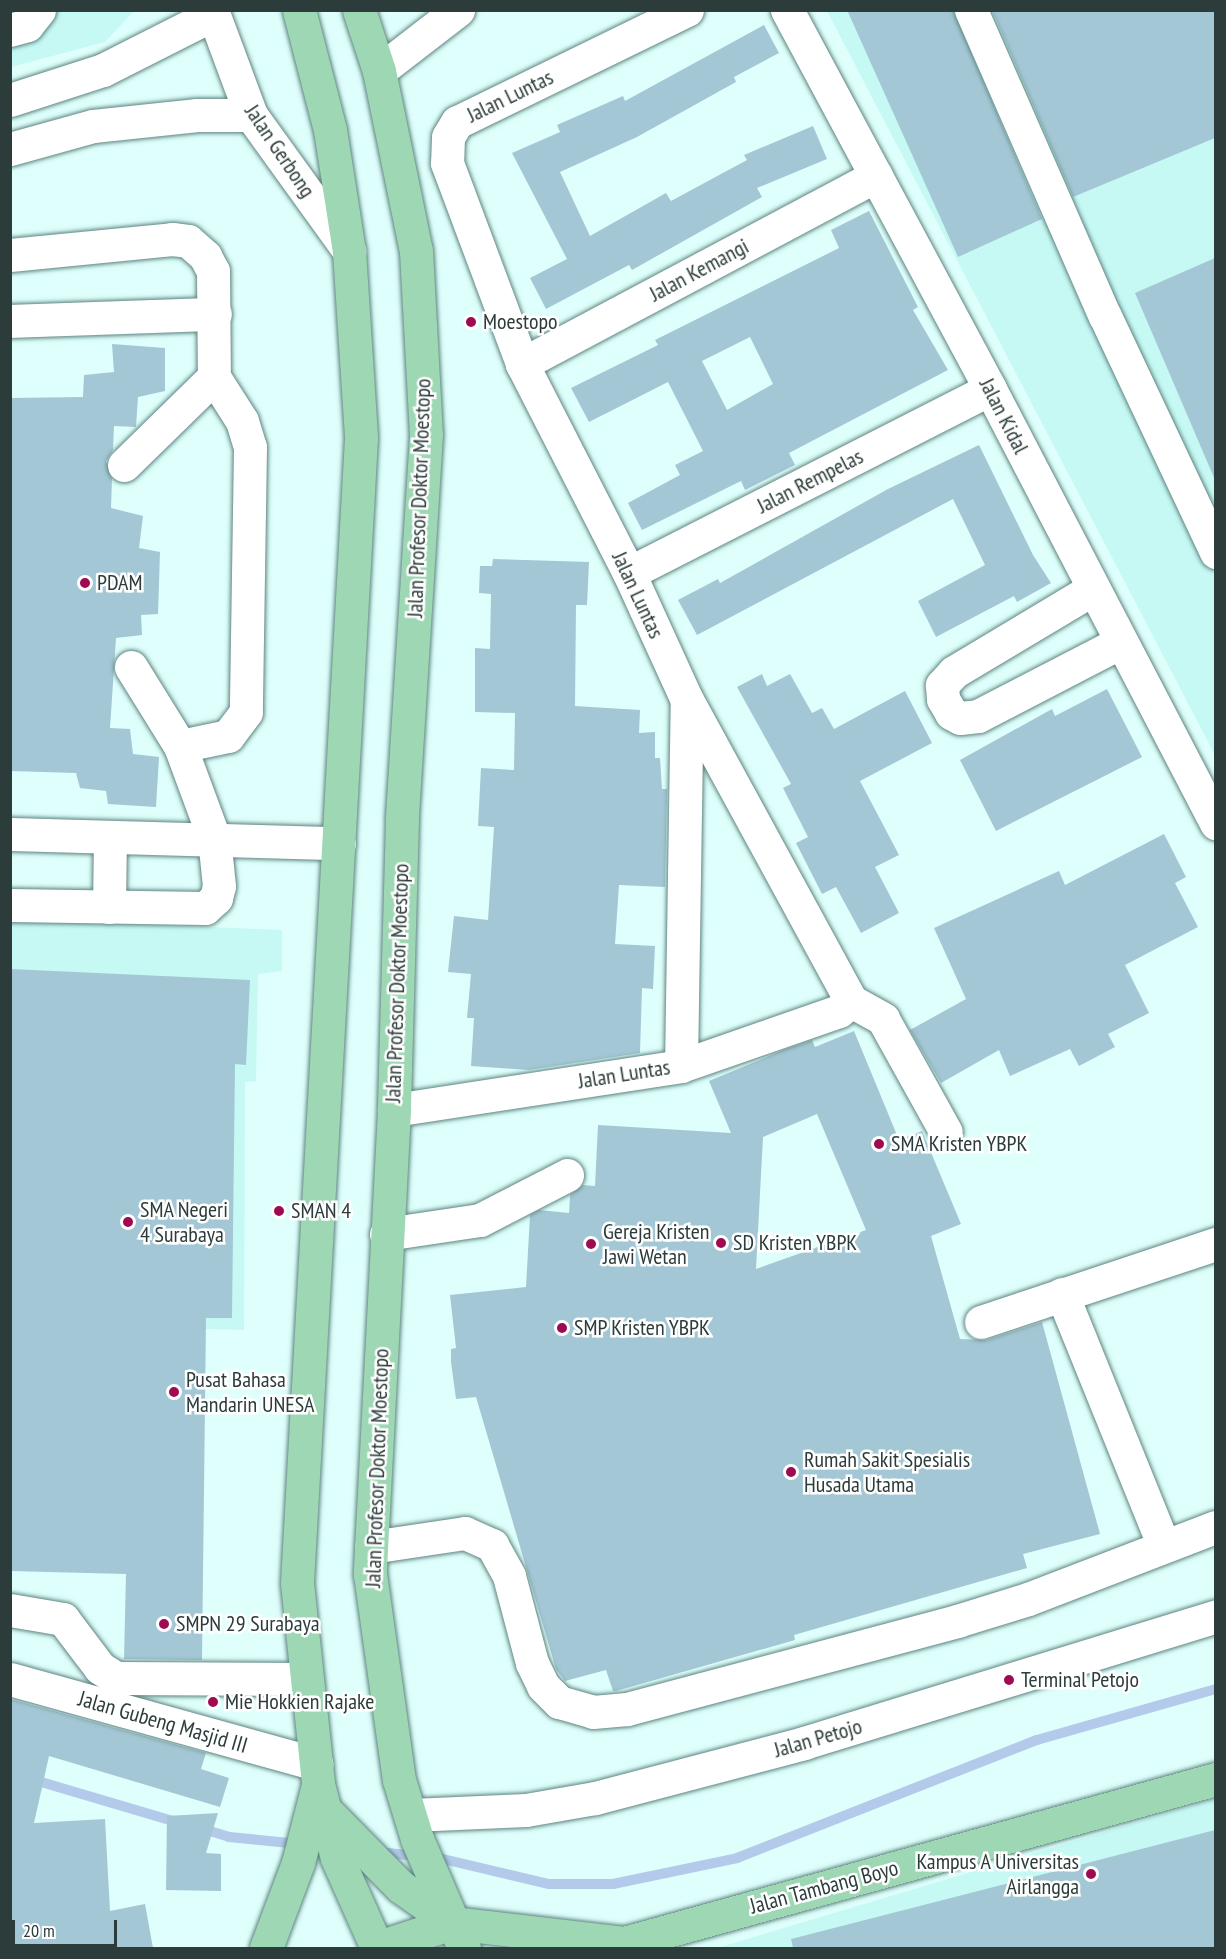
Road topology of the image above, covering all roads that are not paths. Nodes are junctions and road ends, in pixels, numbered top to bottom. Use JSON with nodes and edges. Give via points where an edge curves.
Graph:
{"nodes":[{"id":1,"x":39,"y":10,"type":"edge"},
{"id":2,"x":299,"y":10,"type":"edge"},
{"id":3,"x":359,"y":10,"type":"edge"},
{"id":4,"x":458,"y":10,"type":"edge"},
{"id":5,"x":687,"y":10,"type":"edge"},
{"id":6,"x":787,"y":10,"type":"edge"},
{"id":7,"x":970,"y":10,"type":"edge"},
{"id":8,"x":213,"y":12,"type":"edge"},
{"id":9,"x":10,"y":30,"type":"edge"},
{"id":10,"x":380,"y":71,"type":"junction"},
{"id":11,"x":10,"y":100,"type":"edge"},
{"id":12,"x":251,"y":116,"type":"junction"},
{"id":13,"x":10,"y":149,"type":"edge"},
{"id":14,"x":876,"y":176,"type":"junction"},
{"id":15,"x":350,"y":250,"type":"junction"},
{"id":16,"x":10,"y":255,"type":"edge"},
{"id":17,"x":215,"y":314,"type":"junction"},
{"id":18,"x":10,"y":321,"type":"edge"},
{"id":19,"x":522,"y":364,"type":"junction"},
{"id":20,"x":214,"y":377,"type":"junction"},
{"id":21,"x":990,"y":389,"type":"junction"},
{"id":22,"x":124,"y":465,"type":"dead end"},
{"id":23,"x":1215,"y":552,"type":"edge"},
{"id":24,"x":628,"y":573,"type":"junction"},
{"id":25,"x":1091,"y":590,"type":"junction"},
{"id":26,"x":1119,"y":643,"type":"junction"},
{"id":27,"x":131,"y":668,"type":"dead end"},
{"id":28,"x":687,"y":700,"type":"junction"},
{"id":29,"x":180,"y":746,"type":"junction"},
{"id":30,"x":1215,"y":824,"type":"edge"},
{"id":31,"x":10,"y":834,"type":"edge"},
{"id":32,"x":214,"y":837,"type":"junction"},
{"id":33,"x":110,"y":839,"type":"junction"},
{"id":34,"x":339,"y":843,"type":"junction"},
{"id":35,"x":10,"y":904,"type":"edge"},
{"id":36,"x":109,"y":907,"type":"junction"},
{"id":37,"x":851,"y":1001,"type":"junction"},
{"id":38,"x":681,"y":1066,"type":"junction"},
{"id":39,"x":394,"y":1110,"type":"junction"},
{"id":40,"x":946,"y":1132,"type":"dead end"},
{"id":41,"x":567,"y":1175,"type":"dead end"},
{"id":42,"x":386,"y":1234,"type":"junction"},
{"id":43,"x":1206,"y":1247,"type":"edge"},
{"id":44,"x":1062,"y":1294,"type":"junction"},
{"id":45,"x":981,"y":1322,"type":"dead end"},
{"id":46,"x":1215,"y":1527,"type":"edge"},
{"id":47,"x":1163,"y":1544,"type":"junction"},
{"id":48,"x":371,"y":1547,"type":"junction"},
{"id":49,"x":10,"y":1610,"type":"edge"},
{"id":50,"x":1215,"y":1616,"type":"edge"},
{"id":51,"x":306,"y":1679,"type":"junction"},
{"id":52,"x":10,"y":1680,"type":"edge"},
{"id":53,"x":1215,"y":1779,"type":"edge"},
{"id":54,"x":320,"y":1786,"type":"junction"},
{"id":55,"x":414,"y":1827,"type":"junction"},
{"id":56,"x":325,"y":1849,"type":"junction"},
{"id":57,"x":458,"y":1936,"type":"edge"},
{"id":58,"x":617,"y":1947,"type":"edge"},
{"id":59,"x":266,"y":1948,"type":"edge"},
{"id":60,"x":377,"y":1948,"type":"edge"}],
"edges":[{"from":1,"to":9,"type":"street","via":[[27,25]]},
{"from":2,"to":15,"type":"main road","via":[[330,130]]},
{"from":3,"to":10,"type":"main road","name":"Jalan Profesor Doktor Moestopo"},
{"from":4,"to":10,"type":"street"},
{"from":5,"to":19,"type":"street","name":"Jalan Luntas","via":[[471,114],[450,130],[445,147],[447,163]]},
{"from":6,"to":14,"type":"street","name":"Jalan Kidal"},
{"from":7,"to":23,"type":"street","via":[[1105,316]]},
{"from":8,"to":11,"type":"street","via":[[103,69]]},
{"from":8,"to":12,"type":"street","name":"Jalan Gerbong"},
{"from":10,"to":39,"type":"main road","name":"Jalan Profesor Doktor Moestopo","via":[[416,251],[426,434],[402,819]]},
{"from":12,"to":13,"type":"street","via":[[197,115],[93,126]]},
{"from":12,"to":15,"type":"street","name":"Jalan Gerbong"},
{"from":14,"to":19,"type":"street","name":"Jalan Kemangi"},
{"from":14,"to":21,"type":"street","name":"Jalan Kidal"},
{"from":15,"to":34,"type":"main road","via":[[361,438]]},
{"from":16,"to":17,"type":"street","via":[[172,239],[188,241],[205,256],[213,271]]},
{"from":17,"to":18,"type":"street"},
{"from":17,"to":20,"type":"street"},
{"from":19,"to":24,"type":"street","name":"Jalan Luntas"},
{"from":20,"to":22,"type":"street"},
{"from":20,"to":29,"type":"street","via":[[242,420],[250,447],[246,712],[228,736]]},
{"from":21,"to":24,"type":"street","name":"Jalan Rempelas"},
{"from":21,"to":25,"type":"street","name":"Jalan Kidal"},
{"from":24,"to":28,"type":"street","name":"Jalan Luntas"},
{"from":25,"to":26,"type":"street","name":"Jalan Kidal"},
{"from":25,"to":26,"type":"street","via":[[954,672],[942,685],[943,699],[951,713],[960,718],[978,716]]},
{"from":26,"to":30,"type":"street","name":"Jalan Kidal"},
{"from":27,"to":29,"type":"street"},
{"from":28,"to":37,"type":"street"},
{"from":28,"to":38,"type":"street","name":"Jalan Luntas"},
{"from":29,"to":32,"type":"street"},
{"from":31,"to":33,"type":"street"},
{"from":32,"to":33,"type":"street"},
{"from":32,"to":34,"type":"street"},
{"from":32,"to":36,"type":"street","via":[[219,886],[216,898],[205,908]]},
{"from":33,"to":36,"type":"street"},
{"from":34,"to":51,"type":"main road","via":[[297,1583]]},
{"from":35,"to":36,"type":"street"},
{"from":37,"to":38,"type":"street","via":[[839,1011]]},
{"from":37,"to":40,"type":"street","via":[[884,1019]]},
{"from":38,"to":39,"type":"street","name":"Jalan Luntas"},
{"from":39,"to":42,"type":"main road","name":"Jalan Profesor Doktor Moestopo"},
{"from":41,"to":42,"type":"street","via":[[480,1220]]},
{"from":42,"to":48,"type":"main road","name":"Jalan Profesor Doktor Moestopo"},
{"from":43,"to":44,"type":"street"},
{"from":44,"to":45,"type":"street"},
{"from":44,"to":47,"type":"street"},
{"from":46,"to":47,"type":"street"},
{"from":47,"to":48,"type":"street","via":[[1028,1599],[957,1621],[627,1709],[593,1712],[559,1702],[543,1686],[532,1663],[509,1576],[492,1545],[482,1537],[465,1533]]},
{"from":48,"to":55,"type":"main road","name":"Jalan Profesor Doktor Moestopo","via":[[370,1574],[399,1780]]},
{"from":49,"to":51,"type":"street","via":[[63,1619],[100,1668],[116,1678]]},
{"from":50,"to":55,"type":"street","name":"Jalan Petojo","via":[[804,1743],[595,1798]]},
{"from":51,"to":54,"type":"main road"},
{"from":52,"to":54,"type":"street","name":"Jalan Gubeng Masjid III"},
{"from":53,"to":58,"type":"main road","name":"Jalan Tambang Boyo"},
{"from":54,"to":56,"type":"main road"},
{"from":54,"to":56,"type":"main road"},
{"from":55,"to":57,"type":"main road","name":"Jalan Profesor Doktor Moestopo"},
{"from":56,"to":57,"type":"main road","via":[[401,1887]]},
{"from":56,"to":59,"type":"main road"},
{"from":56,"to":60,"type":"main road"},
{"from":57,"to":58,"type":"main road"},
{"from":57,"to":60,"type":"main road"}]}
